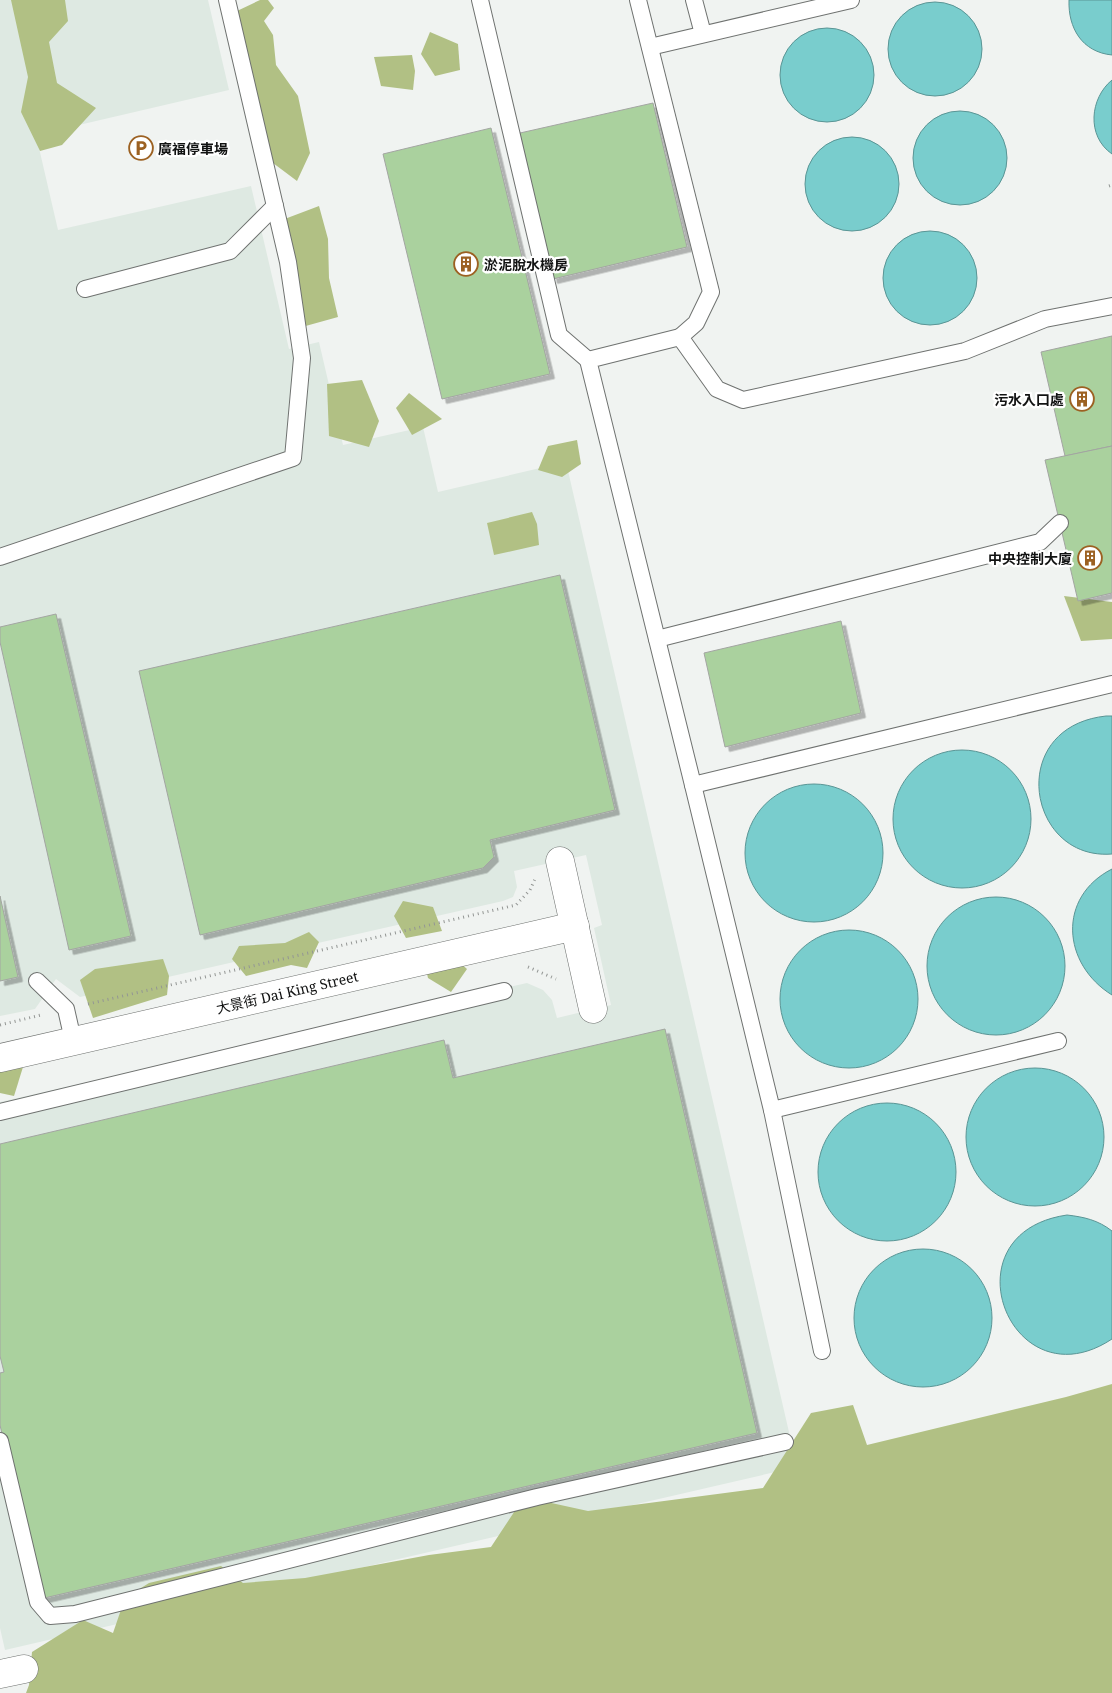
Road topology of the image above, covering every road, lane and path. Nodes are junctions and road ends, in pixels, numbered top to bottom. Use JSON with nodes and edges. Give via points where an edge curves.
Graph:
{"nodes":[{"id":1,"x":227,"y":0,"type":"edge"},
{"id":2,"x":480,"y":0,"type":"edge"},
{"id":3,"x":638,"y":0,"type":"edge"},
{"id":4,"x":694,"y":0,"type":"edge"},
{"id":5,"x":851,"y":0,"type":"edge"},
{"id":6,"x":703,"y":34,"type":"junction"},
{"id":7,"x":650,"y":47,"type":"junction"},
{"id":8,"x":275,"y":206,"type":"junction"},
{"id":9,"x":85,"y":289,"type":"dead end"},
{"id":10,"x":1112,"y":306,"type":"edge"},
{"id":11,"x":680,"y":336,"type":"junction"},
{"id":12,"x":588,"y":360,"type":"junction"},
{"id":13,"x":1060,"y":523,"type":"dead end"},
{"id":14,"x":0,"y":557,"type":"edge"},
{"id":15,"x":657,"y":639,"type":"junction"},
{"id":16,"x":1112,"y":684,"type":"edge"},
{"id":17,"x":693,"y":785,"type":"junction"},
{"id":18,"x":560,"y":861,"type":"dead end"},
{"id":19,"x":535,"y":877,"type":"dead end"},
{"id":20,"x":575,"y":926,"type":"junction"},
{"id":21,"x":37,"y":981,"type":"dead end"},
{"id":22,"x":504,"y":991,"type":"dead end"},
{"id":23,"x":66,"y":1009,"type":"junction"},
{"id":24,"x":593,"y":1009,"type":"dead end"},
{"id":25,"x":0,"y":1025,"type":"edge"},
{"id":26,"x":73,"y":1040,"type":"junction"},
{"id":27,"x":1058,"y":1042,"type":"dead end"},
{"id":28,"x":0,"y":1058,"type":"edge"},
{"id":29,"x":772,"y":1110,"type":"junction"},
{"id":30,"x":0,"y":1112,"type":"edge"},
{"id":31,"x":822,"y":1351,"type":"dead end"},
{"id":32,"x":0,"y":1441,"type":"edge"},
{"id":33,"x":785,"y":1442,"type":"dead end"}],
"edges":[{"from":1,"to":8,"type":"lane"},
{"from":2,"to":12,"type":"lane","via":[[558,335]]},
{"from":3,"to":7,"type":"lane"},
{"from":4,"to":6,"type":"lane"},
{"from":5,"to":6,"type":"lane"},
{"from":6,"to":7,"type":"lane"},
{"from":7,"to":11,"type":"lane","via":[[711,292],[696,323]]},
{"from":8,"to":9,"type":"lane","via":[[230,251]]},
{"from":8,"to":14,"type":"lane","via":[[288,262],[302,358],[293,458]]},
{"from":10,"to":11,"type":"lane","via":[[1046,319],[965,351],[743,400],[717,389]]},
{"from":11,"to":12,"type":"lane"},
{"from":12,"to":15,"type":"lane"},
{"from":13,"to":15,"type":"lane","via":[[1040,542]]},
{"from":15,"to":17,"type":"lane"},
{"from":16,"to":17,"type":"lane"},
{"from":17,"to":29,"type":"lane"},
{"from":18,"to":20,"type":"street"},
{"from":19,"to":23,"type":"path","via":[[530,890],[516,904]]},
{"from":20,"to":24,"type":"street"},
{"from":20,"to":26,"type":"street","name":"大景街 Dai King Street"},
{"from":21,"to":23,"type":"lane"},
{"from":22,"to":30,"type":"lane"},
{"from":23,"to":25,"type":"path"},
{"from":23,"to":26,"type":"lane"},
{"from":26,"to":28,"type":"street","name":"大景街 Dai King Street"},
{"from":27,"to":29,"type":"lane"},
{"from":29,"to":31,"type":"lane"},
{"from":32,"to":33,"type":"lane","via":[[38,1602],[50,1616],[75,1614],[537,1497]]}]}
